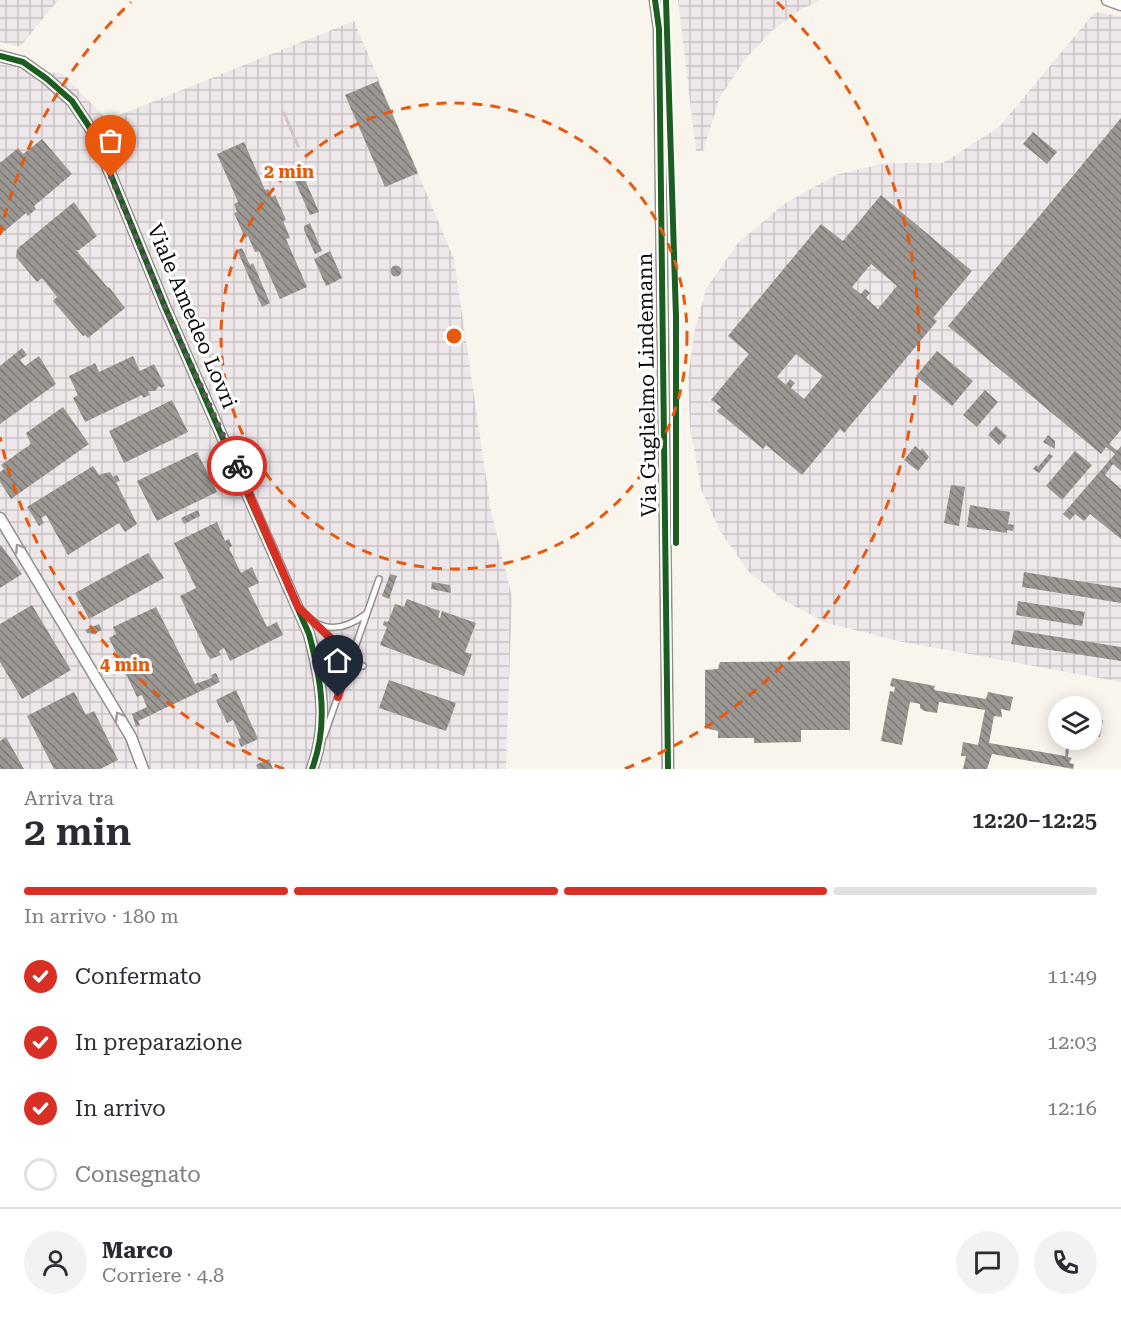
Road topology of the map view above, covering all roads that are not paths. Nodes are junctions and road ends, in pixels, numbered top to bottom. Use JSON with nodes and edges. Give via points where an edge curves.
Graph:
{"nodes":[{"id":1,"x":655,"y":0,"type":"edge"},
{"id":2,"x":1107,"y":0,"type":"edge"},
{"id":3,"x":1121,"y":5,"type":"edge"},
{"id":4,"x":0,"y":56,"type":"edge"},
{"id":5,"x":0,"y":518,"type":"edge"},
{"id":6,"x":379,"y":579,"type":"dead end"},
{"id":7,"x":298,"y":607,"type":"junction"},
{"id":8,"x":367,"y":613,"type":"junction"},
{"id":9,"x":320,"y":626,"type":"junction"},
{"id":10,"x":351,"y":658,"type":"junction"},
{"id":11,"x":363,"y":666,"type":"dead end"},
{"id":12,"x":317,"y":756,"type":"junction"},
{"id":13,"x":143,"y":769,"type":"edge"},
{"id":14,"x":312,"y":769,"type":"edge"},
{"id":15,"x":668,"y":769,"type":"edge"}],
"edges":[{"from":1,"to":15,"type":"street","name":"Via Guglielmo Lindemann","via":[[659,29]]},
{"from":2,"to":3,"type":"street"},
{"from":4,"to":7,"type":"street","name":"Viale Amedeo Lovri","via":[[23,62],[48,79],[72,101],[94,134],[165,307]]},
{"from":13,"to":5,"type":"street","one_way":true,"via":[[119,716]]},
{"from":6,"to":8,"type":"lane"},
{"from":7,"to":9,"type":"lane"},
{"from":7,"to":12,"type":"street","name":"Viale Amedeo Lovri","via":[[320,677],[323,718]]},
{"from":8,"to":9,"type":"lane","via":[[349,624]]},
{"from":8,"to":10,"type":"lane"},
{"from":9,"to":10,"type":"lane"},
{"from":10,"to":11,"type":"lane"},
{"from":10,"to":12,"type":"lane"},
{"from":12,"to":14,"type":"street","name":"Viale Amedeo Lovri"}]}
